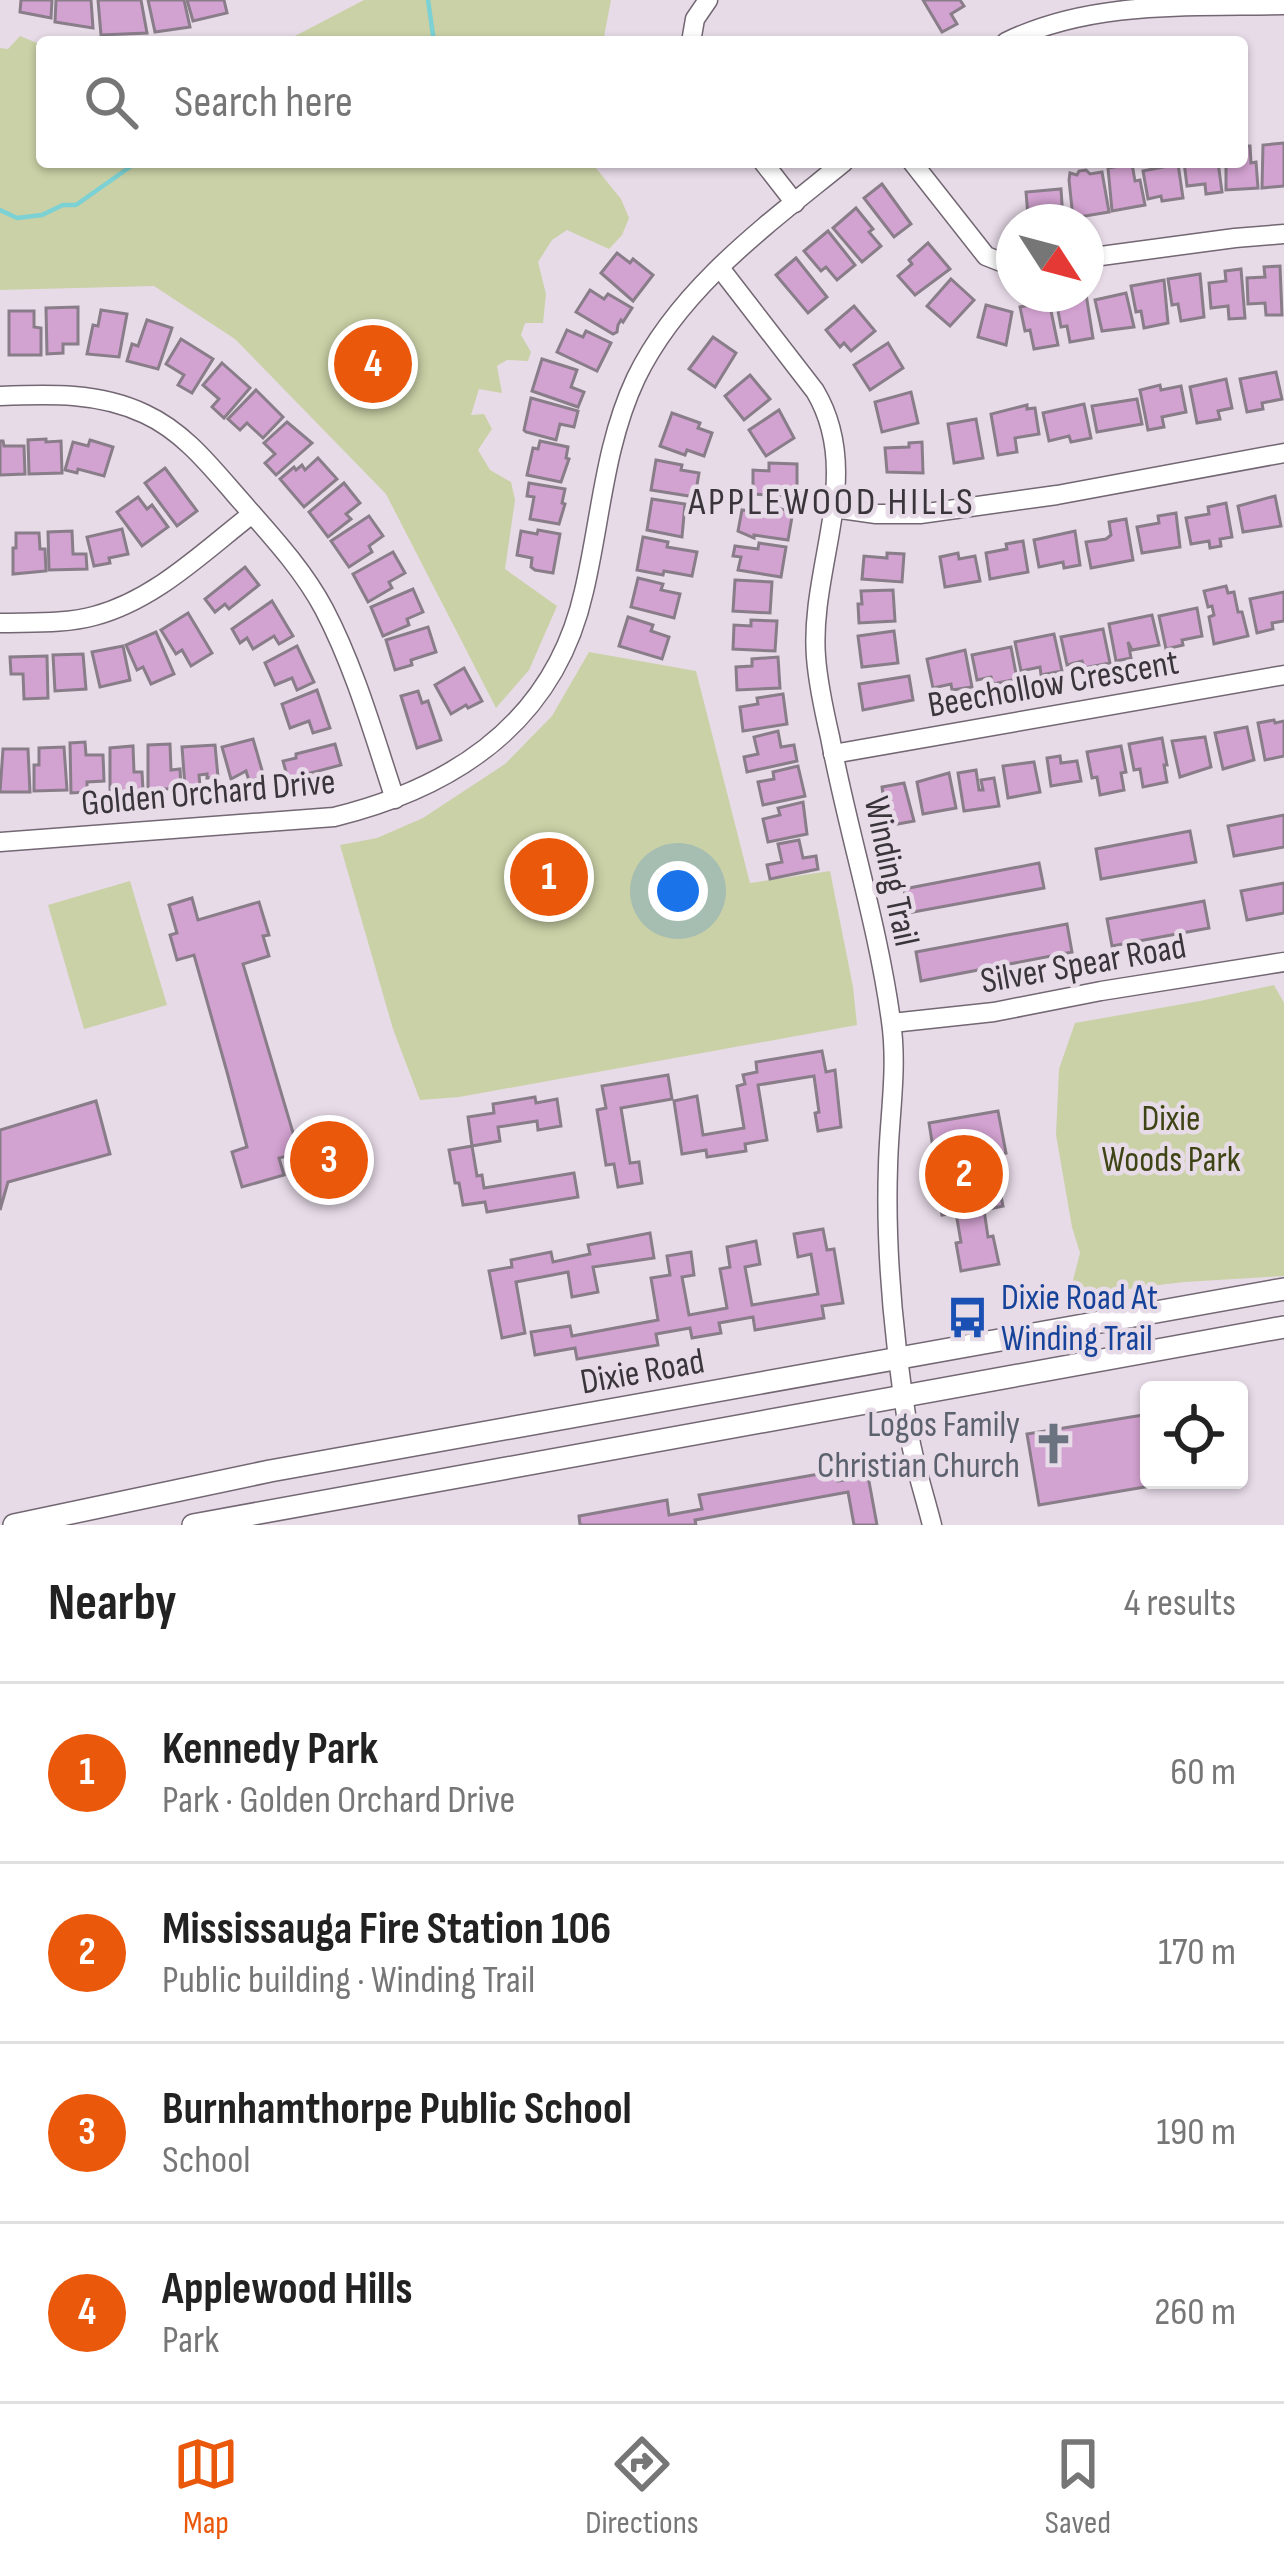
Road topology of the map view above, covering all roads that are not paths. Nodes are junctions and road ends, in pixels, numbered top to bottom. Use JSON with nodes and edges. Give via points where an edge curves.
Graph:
{"nodes":[{"id":1,"x":708,"y":0,"type":"edge"},
{"id":2,"x":1143,"y":3,"type":"edge"},
{"id":3,"x":1284,"y":4,"type":"edge"},
{"id":4,"x":693,"y":36,"type":"edge"},
{"id":5,"x":1018,"y":36,"type":"edge"},
{"id":6,"x":768,"y":168,"type":"edge"},
{"id":7,"x":837,"y":168,"type":"edge"},
{"id":8,"x":917,"y":168,"type":"edge"},
{"id":9,"x":795,"y":203,"type":"junction"},
{"id":10,"x":1284,"y":234,"type":"edge"},
{"id":11,"x":1104,"y":256,"type":"edge"},
{"id":12,"x":996,"y":262,"type":"edge"},
{"id":13,"x":719,"y":268,"type":"junction"},
{"id":14,"x":0,"y":396,"type":"edge"},
{"id":15,"x":1284,"y":453,"type":"edge"},
{"id":16,"x":834,"y":508,"type":"junction"},
{"id":17,"x":252,"y":514,"type":"junction"},
{"id":18,"x":0,"y":623,"type":"edge"},
{"id":19,"x":1284,"y":675,"type":"edge"},
{"id":20,"x":833,"y":754,"type":"junction"},
{"id":21,"x":395,"y":799,"type":"junction"},
{"id":22,"x":0,"y":842,"type":"edge"},
{"id":23,"x":1284,"y":962,"type":"edge"},
{"id":24,"x":892,"y":1023,"type":"junction"},
{"id":25,"x":1284,"y":1288,"type":"edge"},
{"id":26,"x":1284,"y":1328,"type":"edge"},
{"id":27,"x":898,"y":1357,"type":"junction"},
{"id":28,"x":904,"y":1394,"type":"junction"},
{"id":29,"x":14,"y":1525,"type":"edge"},
{"id":30,"x":194,"y":1525,"type":"edge"},
{"id":31,"x":932,"y":1525,"type":"edge"}],
"edges":[{"from":1,"to":4,"type":"street"},
{"from":2,"to":3,"type":"street"},
{"from":2,"to":5,"type":"street"},
{"from":6,"to":9,"type":"street"},
{"from":7,"to":9,"type":"street","name":"Golden Orchard Drive"},
{"from":8,"to":12,"type":"street"},
{"from":9,"to":13,"type":"street","name":"Golden Orchard Drive"},
{"from":10,"to":11,"type":"street"},
{"from":13,"to":16,"type":"street","name":"Winding Trail","via":[[826,410],[837,454]]},
{"from":13,"to":21,"type":"street","name":"Golden Orchard Drive","via":[[652,349],[626,402],[584,596],[547,681],[479,755]]},
{"from":14,"to":17,"type":"street","via":[[87,397],[146,414],[201,454]]},
{"from":15,"to":16,"type":"street","via":[[920,514]]},
{"from":16,"to":20,"type":"street","name":"Winding Trail","via":[[816,628]]},
{"from":17,"to":18,"type":"street","via":[[122,607]]},
{"from":17,"to":21,"type":"street","via":[[322,606]]},
{"from":19,"to":20,"type":"street","name":"Beechollow Crescent"},
{"from":20,"to":24,"type":"street","name":"Winding Trail"},
{"from":21,"to":22,"type":"street","name":"Golden Orchard Drive","via":[[334,817]]},
{"from":23,"to":24,"type":"street","name":"Silver Spear Road"},
{"from":24,"to":27,"type":"street","name":"Winding Trail","via":[[888,1165]]},
{"from":25,"to":27,"type":"main road","name":"Dixie Road"},
{"from":26,"to":28,"type":"main road","name":"Dixie Road"},
{"from":27,"to":28,"type":"street","name":"Winding Trail"},
{"from":27,"to":29,"type":"main road","name":"Dixie Road"},
{"from":28,"to":30,"type":"main road","name":"Dixie Road"},
{"from":28,"to":31,"type":"street","name":"Winding Trail"}]}
